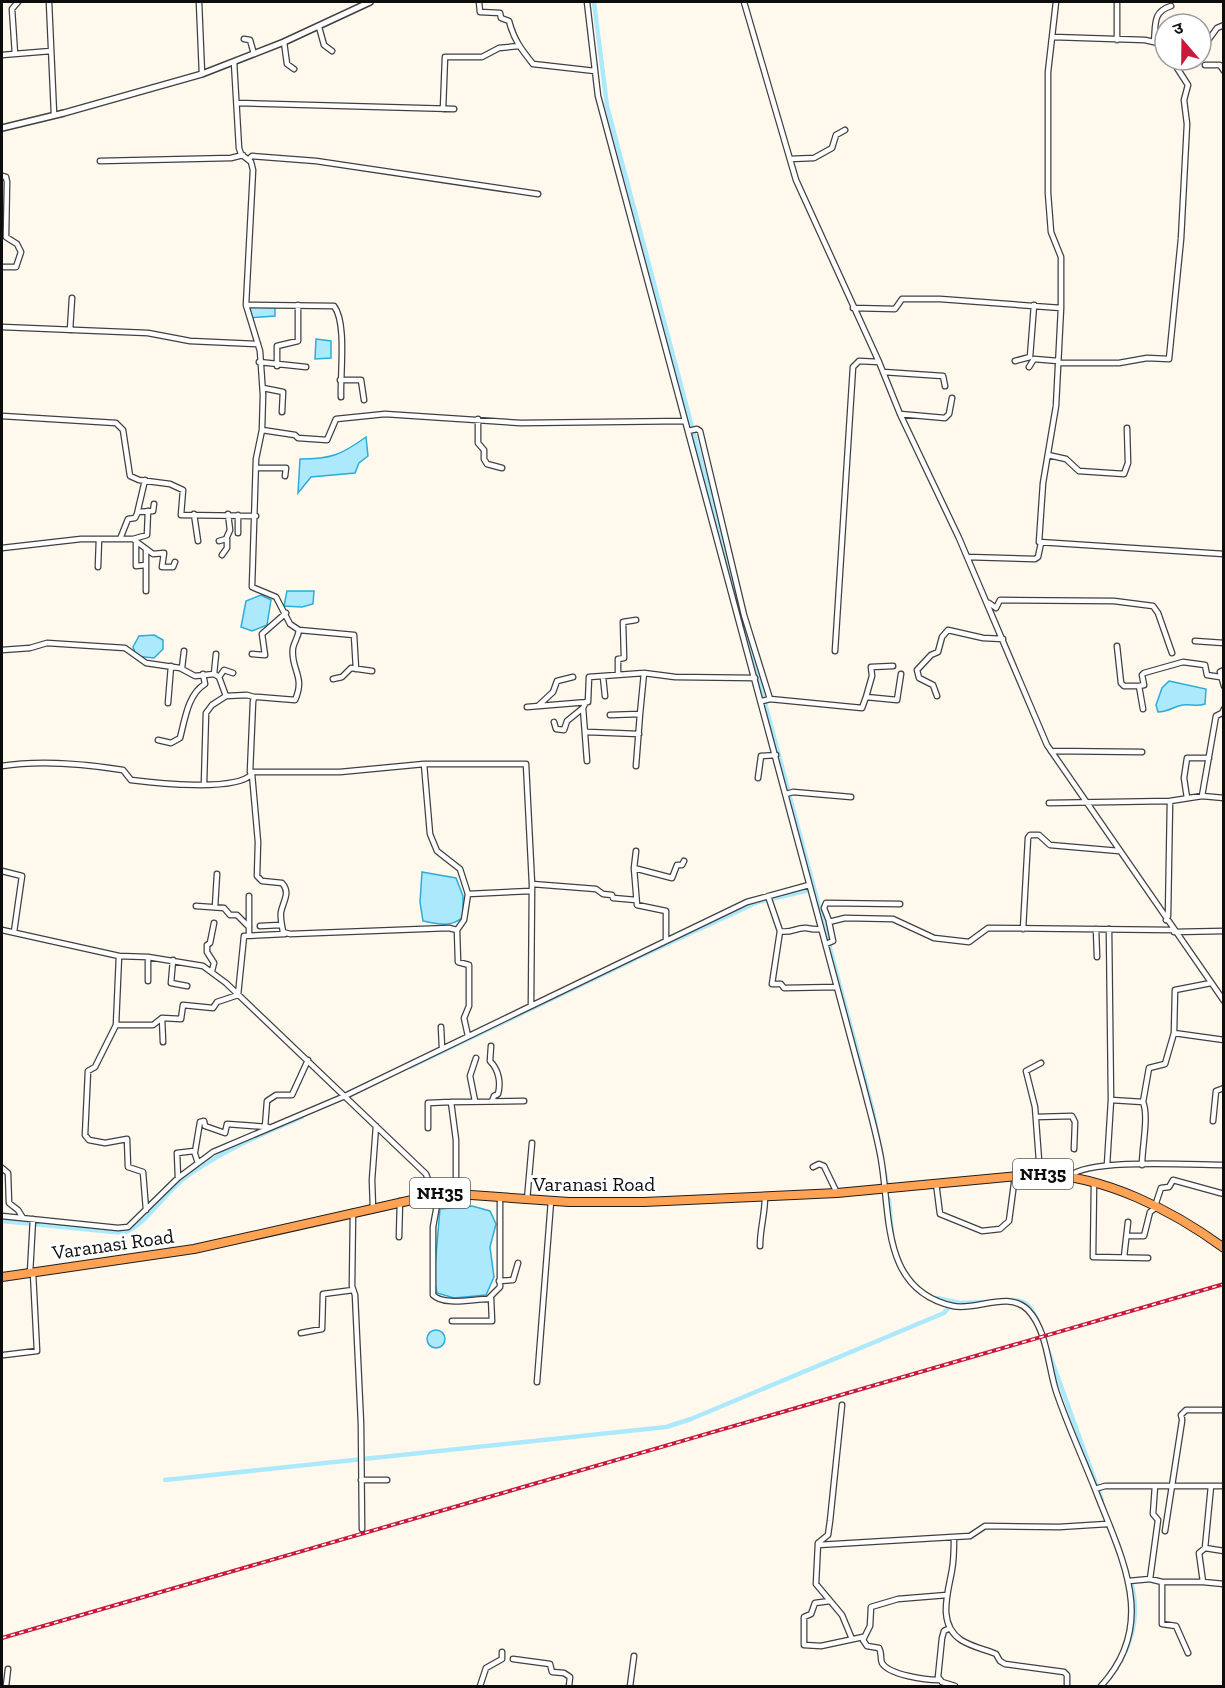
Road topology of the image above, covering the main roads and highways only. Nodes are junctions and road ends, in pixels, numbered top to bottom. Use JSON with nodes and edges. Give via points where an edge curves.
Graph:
{"nodes":[{"id":1,"x":1224,"y":1248,"type":"edge"},
{"id":2,"x":2,"y":1277,"type":"edge"}],
"edges":[{"from":1,"to":2,"type":"highway","name":"Varanasi Road","number":"NH35","via":[[1156,1207],[1094,1182],[1040,1174],[837,1193],[644,1202],[432,1194],[194,1249]]}]}
